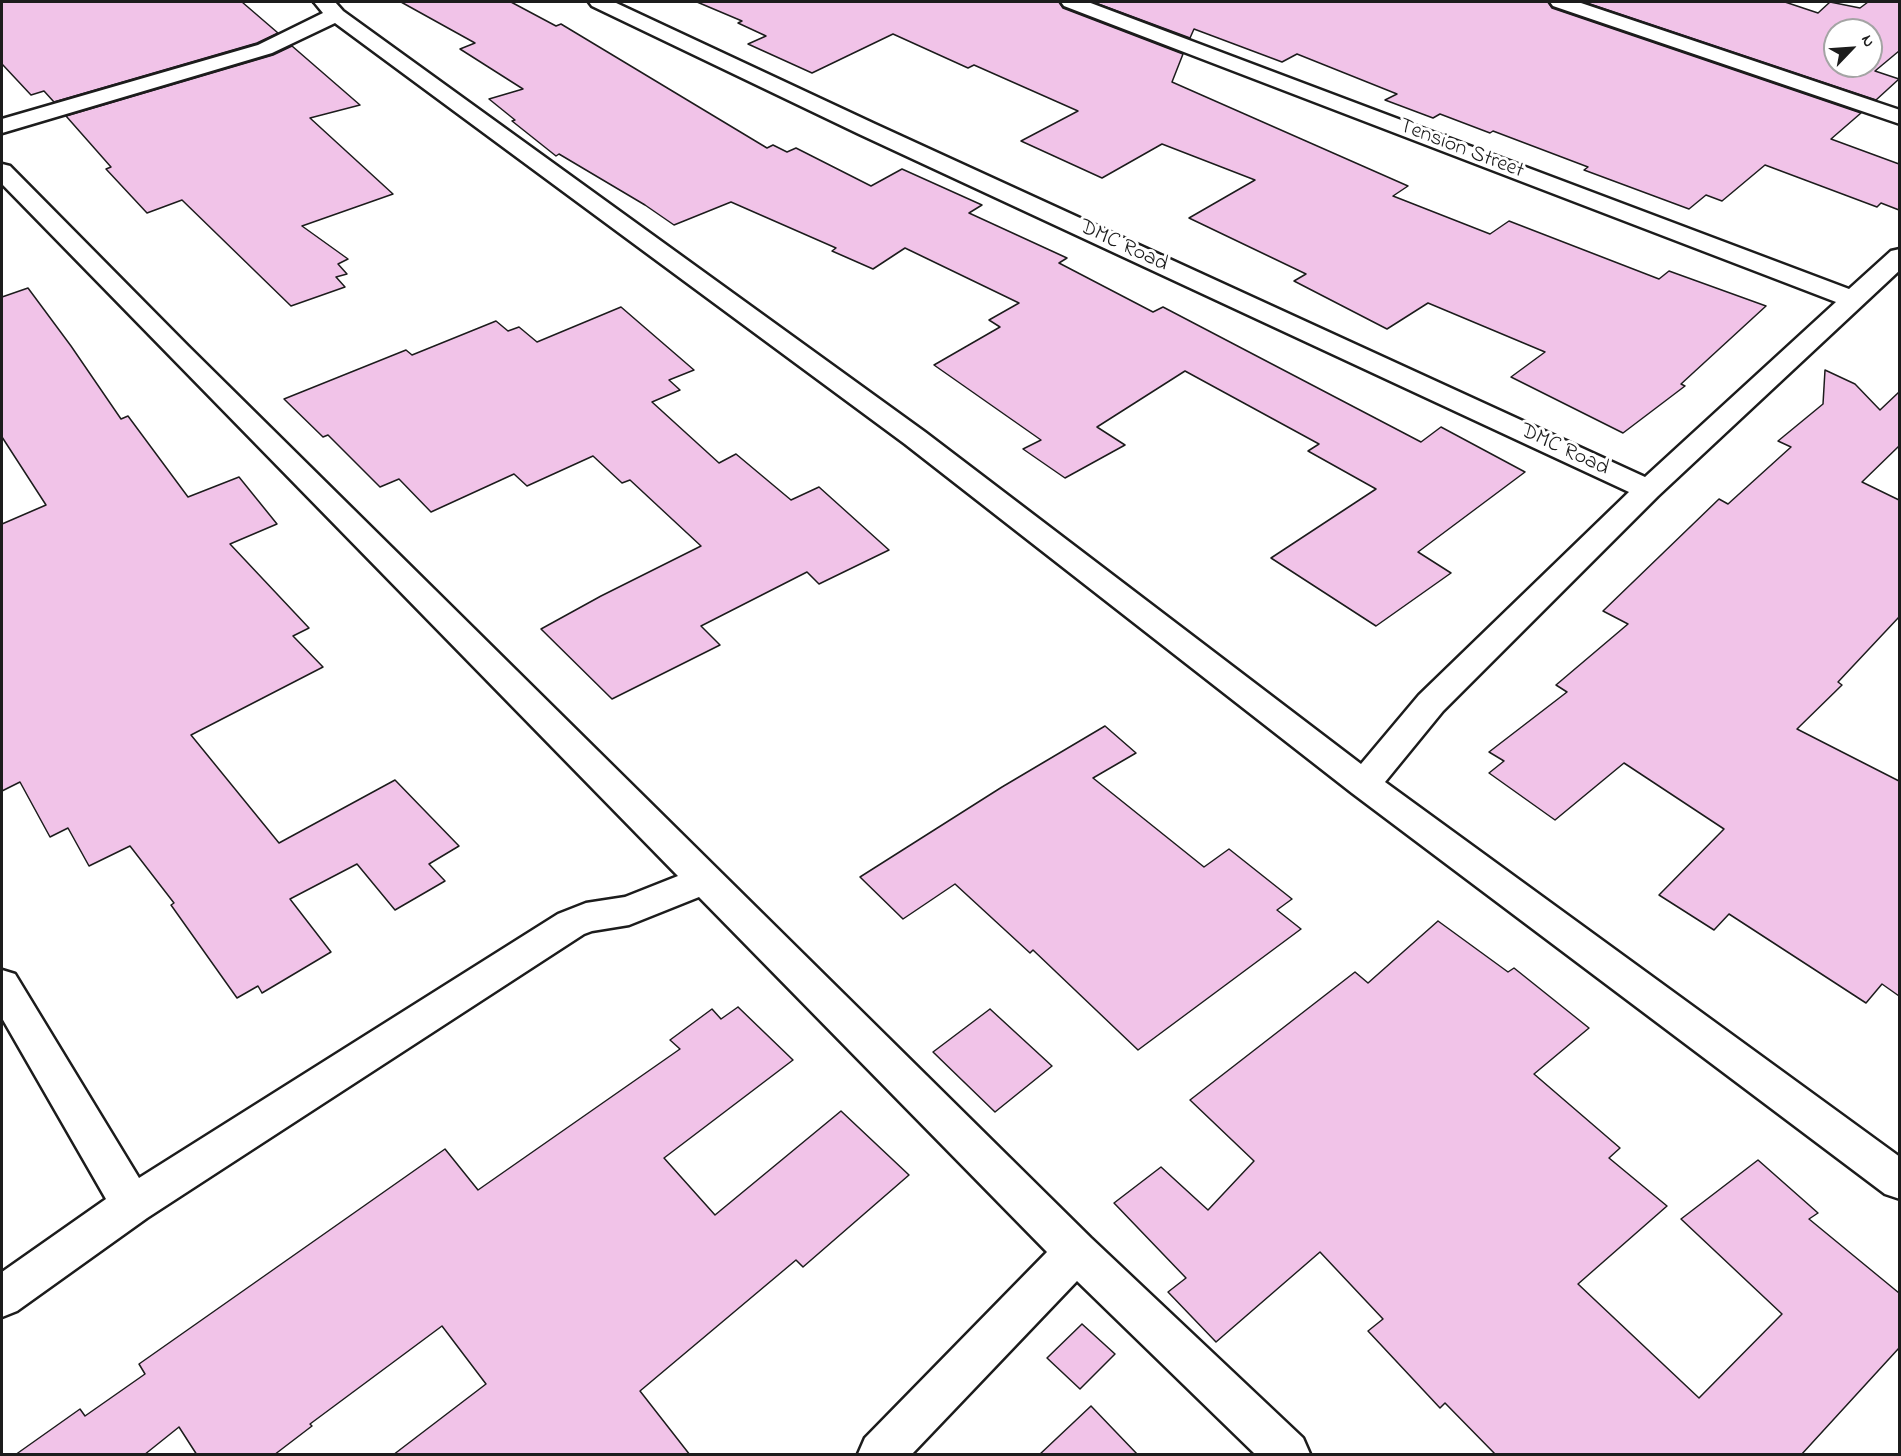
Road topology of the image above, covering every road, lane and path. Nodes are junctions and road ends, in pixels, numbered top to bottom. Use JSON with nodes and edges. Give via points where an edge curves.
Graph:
{"nodes":[{"id":1,"x":599,"y":2,"type":"edge"},
{"id":2,"x":1071,"y":2,"type":"edge"},
{"id":3,"x":1560,"y":2,"type":"edge"},
{"id":4,"x":330,"y":8,"type":"edge"},
{"id":5,"x":1899,"y":117,"type":"edge"},
{"id":6,"x":2,"y":126,"type":"edge"},
{"id":7,"x":2,"y":171,"type":"edge"},
{"id":8,"x":1899,"y":256,"type":"edge"},
{"id":9,"x":1852,"y":299,"type":"junction"},
{"id":10,"x":1648,"y":490,"type":"junction"},
{"id":11,"x":1364,"y":784,"type":"junction"},
{"id":12,"x":706,"y":879,"type":"junction"},
{"id":13,"x":2,"y":985,"type":"edge"},
{"id":14,"x":1899,"y":1181,"type":"edge"},
{"id":15,"x":132,"y":1205,"type":"junction"},
{"id":16,"x":1076,"y":1252,"type":"junction"},
{"id":17,"x":2,"y":1297,"type":"edge"},
{"id":18,"x":881,"y":1455,"type":"edge"},
{"id":19,"x":1287,"y":1455,"type":"edge"}],
"edges":[{"from":1,"to":10,"type":"street","name":"DMC Road"},
{"from":2,"to":9,"type":"street","name":"Tension Street"},
{"from":3,"to":5,"type":"street"},
{"from":4,"to":6,"type":"street","via":[[265,50]]},
{"from":4,"to":11,"type":"street","via":[[915,438]]},
{"from":7,"to":12,"type":"street"},
{"from":8,"to":9,"type":"street"},
{"from":9,"to":10,"type":"street"},
{"from":10,"to":11,"type":"street","via":[[1431,704]]},
{"from":11,"to":14,"type":"street"},
{"from":12,"to":15,"type":"street","via":[[629,910],[586,917],[571,924]]},
{"from":12,"to":16,"type":"street"},
{"from":13,"to":15,"type":"street"},
{"from":15,"to":17,"type":"street"},
{"from":16,"to":18,"type":"street"},
{"from":16,"to":19,"type":"street"}]}
